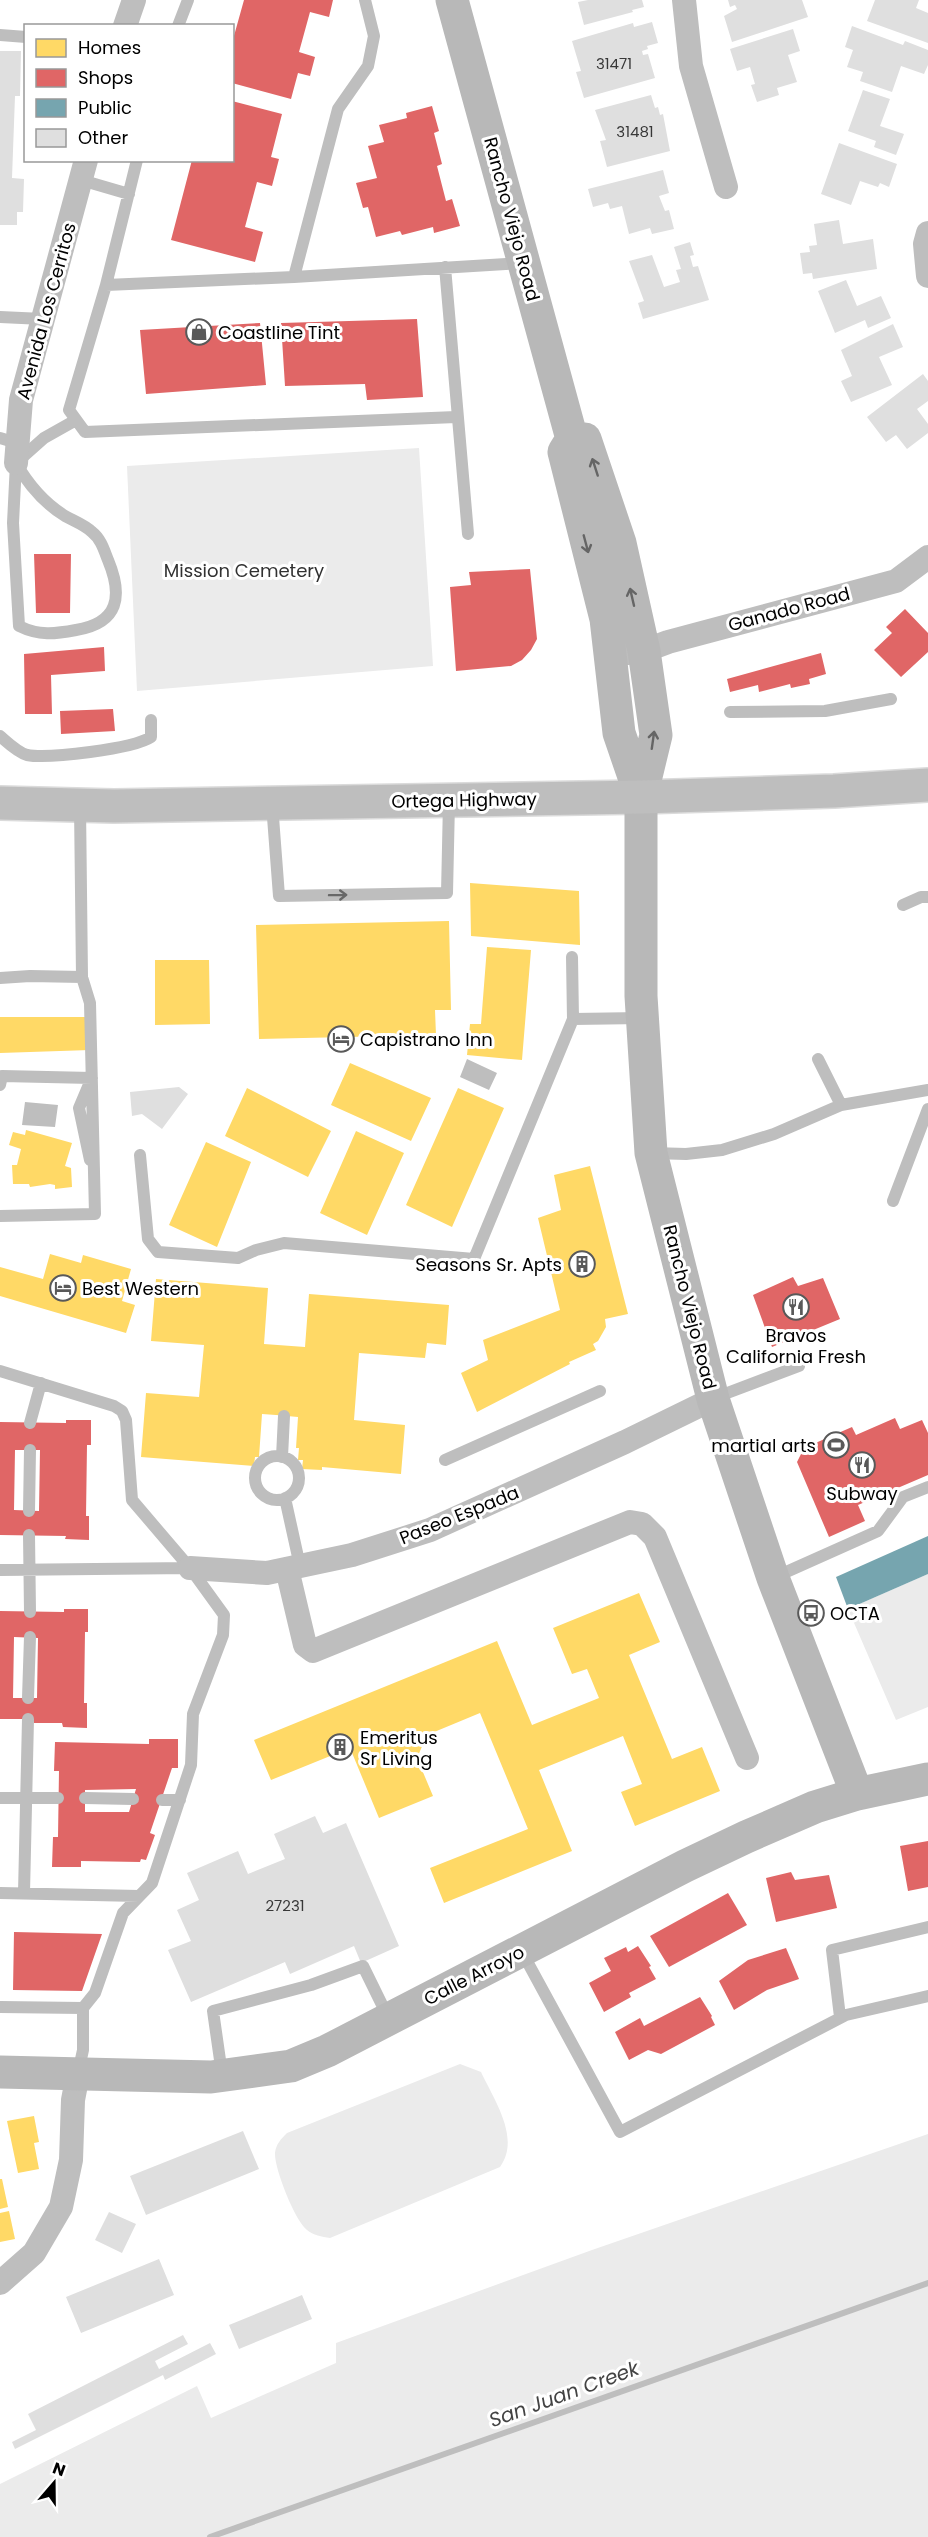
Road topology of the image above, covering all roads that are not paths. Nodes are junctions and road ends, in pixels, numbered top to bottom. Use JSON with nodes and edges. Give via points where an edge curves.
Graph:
{"nodes":[{"id":1,"x":134,"y":0,"type":"edge"},
{"id":2,"x":188,"y":0,"type":"edge"},
{"id":3,"x":365,"y":0,"type":"edge"},
{"id":4,"x":452,"y":0,"type":"edge"},
{"id":5,"x":684,"y":0,"type":"edge"},
{"id":6,"x":126,"y":24,"type":"edge"},
{"id":7,"x":179,"y":24,"type":"edge"},
{"id":8,"x":0,"y":35,"type":"edge"},
{"id":9,"x":24,"y":37,"type":"edge"},
{"id":10,"x":137,"y":162,"type":"edge"},
{"id":11,"x":83,"y":166,"type":"edge"},
{"id":12,"x":726,"y":187,"type":"dead end"},
{"id":13,"x":129,"y":194,"type":"junction"},
{"id":14,"x":928,"y":233,"type":"edge"},
{"id":15,"x":524,"y":262,"type":"junction"},
{"id":16,"x":445,"y":267,"type":"junction"},
{"id":17,"x":928,"y":276,"type":"edge"},
{"id":18,"x":294,"y":277,"type":"junction"},
{"id":19,"x":106,"y":285,"type":"junction"},
{"id":20,"x":0,"y":317,"type":"edge"},
{"id":21,"x":43,"y":319,"type":"junction"},
{"id":22,"x":456,"y":417,"type":"junction"},
{"id":23,"x":76,"y":420,"type":"junction"},
{"id":24,"x":572,"y":439,"type":"junction"},
{"id":25,"x":11,"y":448,"type":"edge"},
{"id":26,"x":468,"y":534,"type":"dead end"},
{"id":27,"x":928,"y":557,"type":"edge"},
{"id":28,"x":644,"y":651,"type":"junction"},
{"id":29,"x":611,"y":654,"type":"junction"},
{"id":30,"x":891,"y":699,"type":"dead end"},
{"id":31,"x":730,"y":712,"type":"dead end"},
{"id":32,"x":151,"y":720,"type":"dead end"},
{"id":33,"x":0,"y":736,"type":"edge"},
{"id":34,"x":928,"y":785,"type":"edge"},
{"id":35,"x":641,"y":797,"type":"junction"},
{"id":36,"x":449,"y":800,"type":"junction"},
{"id":37,"x":272,"y":802,"type":"junction"},
{"id":38,"x":0,"y":803,"type":"edge"},
{"id":39,"x":80,"y":805,"type":"junction"},
{"id":40,"x":928,"y":897,"type":"edge"},
{"id":41,"x":903,"y":905,"type":"dead end"},
{"id":42,"x":572,"y":957,"type":"dead end"},
{"id":43,"x":82,"y":977,"type":"junction"},
{"id":44,"x":0,"y":978,"type":"edge"},
{"id":45,"x":644,"y":1018,"type":"junction"},
{"id":46,"x":573,"y":1019,"type":"junction"},
{"id":47,"x":818,"y":1059,"type":"dead end"},
{"id":48,"x":92,"y":1078,"type":"junction"},
{"id":49,"x":0,"y":1085,"type":"edge"},
{"id":50,"x":928,"y":1090,"type":"edge"},
{"id":51,"x":841,"y":1105,"type":"junction"},
{"id":52,"x":928,"y":1109,"type":"edge"},
{"id":53,"x":651,"y":1153,"type":"junction"},
{"id":54,"x":140,"y":1155,"type":"dead end"},
{"id":55,"x":893,"y":1201,"type":"dead end"},
{"id":56,"x":0,"y":1216,"type":"edge"},
{"id":57,"x":799,"y":1366,"type":"dead end"},
{"id":58,"x":0,"y":1371,"type":"edge"},
{"id":59,"x":41,"y":1383,"type":"junction"},
{"id":60,"x":600,"y":1391,"type":"dead end"},
{"id":61,"x":713,"y":1399,"type":"junction"},
{"id":62,"x":284,"y":1416,"type":"dead end"},
{"id":63,"x":30,"y":1423,"type":"dead end"},
{"id":64,"x":30,"y":1450,"type":"dead end"},
{"id":65,"x":282,"y":1457,"type":"junction"},
{"id":66,"x":445,"y":1460,"type":"dead end"},
{"id":67,"x":928,"y":1487,"type":"edge"},
{"id":68,"x":285,"y":1498,"type":"junction"},
{"id":69,"x":29,"y":1511,"type":"dead end"},
{"id":70,"x":29,"y":1535,"type":"dead end"},
{"id":71,"x":190,"y":1568,"type":"junction"},
{"id":72,"x":294,"y":1568,"type":"junction"},
{"id":73,"x":0,"y":1570,"type":"edge"},
{"id":74,"x":29,"y":1571,"type":"junction"},
{"id":75,"x":773,"y":1578,"type":"junction"},
{"id":76,"x":30,"y":1611,"type":"dead end"},
{"id":77,"x":30,"y":1637,"type":"dead end"},
{"id":78,"x":28,"y":1698,"type":"dead end"},
{"id":79,"x":28,"y":1719,"type":"dead end"},
{"id":80,"x":747,"y":1758,"type":"dead end"},
{"id":81,"x":928,"y":1779,"type":"edge"},
{"id":82,"x":857,"y":1794,"type":"junction"},
{"id":83,"x":0,"y":1797,"type":"edge"},
{"id":84,"x":26,"y":1798,"type":"junction"},
{"id":85,"x":58,"y":1798,"type":"dead end"},
{"id":86,"x":85,"y":1798,"type":"dead end"},
{"id":87,"x":133,"y":1799,"type":"dead end"},
{"id":88,"x":162,"y":1800,"type":"dead end"},
{"id":89,"x":180,"y":1800,"type":"junction"},
{"id":90,"x":0,"y":1893,"type":"edge"},
{"id":91,"x":24,"y":1893,"type":"junction"},
{"id":92,"x":139,"y":1896,"type":"junction"},
{"id":93,"x":928,"y":1927,"type":"edge"},
{"id":94,"x":521,"y":1951,"type":"junction"},
{"id":95,"x":928,"y":1996,"type":"edge"},
{"id":96,"x":0,"y":2007,"type":"edge"},
{"id":97,"x":83,"y":2008,"type":"junction"},
{"id":98,"x":840,"y":2017,"type":"junction"},
{"id":99,"x":389,"y":2020,"type":"junction"},
{"id":100,"x":0,"y":2072,"type":"edge"},
{"id":101,"x":222,"y":2075,"type":"junction"},
{"id":102,"x":76,"y":2090,"type":"junction"},
{"id":103,"x":0,"y":2283,"type":"edge"}],
"edges":[{"from":1,"to":6,"type":"street"},
{"from":2,"to":7,"type":"lane"},
{"from":3,"to":18,"type":"lane","via":[[374,36],[368,66],[338,109]]},
{"from":4,"to":15,"type":"main road","name":"Rancho Viejo Road"},
{"from":5,"to":12,"type":"street","via":[[692,66]]},
{"from":8,"to":9,"type":"lane"},
{"from":10,"to":13,"type":"lane"},
{"from":11,"to":13,"type":"lane"},
{"from":11,"to":21,"type":"street","name":"Avenida Los Cerritos"},
{"from":13,"to":19,"type":"lane"},
{"from":14,"to":17,"type":"street"},
{"from":15,"to":16,"type":"lane"},
{"from":15,"to":24,"type":"main road","name":"Rancho Viejo Road"},
{"from":16,"to":18,"type":"lane"},
{"from":16,"to":22,"type":"lane"},
{"from":18,"to":19,"type":"lane"},
{"from":19,"to":23,"type":"lane","via":[[69,410]]},
{"from":20,"to":21,"type":"lane"},
{"from":21,"to":25,"type":"street","name":"Avenida Los Cerritos"},
{"from":22,"to":23,"type":"lane","via":[[85,432]]},
{"from":22,"to":26,"type":"lane"},
{"from":23,"to":25,"type":"lane","via":[[44,438]]},
{"from":28,"to":24,"type":"main road","name":"Rancho Viejo Road","one_way":true,"via":[[620,543],[585,439]]},
{"from":24,"to":29,"type":"main road","name":"Rancho Viejo Road","one_way":true,"via":[[564,452],[606,619]]},
{"from":25,"to":25,"type":"lane","via":[[29,485],[62,514],[92,532],[102,544],[117,591],[114,609],[104,622],[47,635],[19,626],[14,523],[17,481]]},
{"from":27,"to":28,"type":"street","name":"Ganado Road","via":[[896,581]]},
{"from":28,"to":29,"type":"street","name":"Ganado Road"},
{"from":35,"to":28,"type":"main road","name":"Rancho Viejo Road","one_way":true,"via":[[656,735]]},
{"from":29,"to":35,"type":"main road","name":"Rancho Viejo Road","via":[[619,733]]},
{"from":30,"to":31,"type":"lane","via":[[825,711]]},
{"from":32,"to":33,"type":"lane","via":[[151,737],[141,744],[85,753],[26,755]]},
{"from":34,"to":35,"type":"main road","name":"Ortega Highway"},
{"from":35,"to":36,"type":"main road","name":"Ortega Highway"},
{"from":35,"to":45,"type":"main road","name":"Rancho Viejo Road"},
{"from":36,"to":37,"type":"main road","name":"Ortega Highway"},
{"from":37,"to":36,"type":"lane","one_way":true,"via":[[279,896],[447,893]]},
{"from":37,"to":39,"type":"main road","name":"Ortega Highway"},
{"from":38,"to":39,"type":"main road","name":"Ortega Highway"},
{"from":39,"to":43,"type":"lane"},
{"from":40,"to":41,"type":"lane"},
{"from":42,"to":46,"type":"lane"},
{"from":43,"to":44,"type":"lane"},
{"from":43,"to":48,"type":"lane","via":[[90,1003]]},
{"from":45,"to":46,"type":"lane"},
{"from":45,"to":53,"type":"main road","name":"Rancho Viejo Road"},
{"from":46,"to":54,"type":"lane","via":[[474,1259],[284,1243],[238,1258],[158,1252],[148,1239]]},
{"from":47,"to":51,"type":"lane"},
{"from":48,"to":49,"type":"lane","via":[[2,1076]]},
{"from":48,"to":56,"type":"lane","via":[[95,1214]]},
{"from":50,"to":51,"type":"lane"},
{"from":51,"to":53,"type":"lane","via":[[774,1134],[722,1150]]},
{"from":52,"to":55,"type":"lane"},
{"from":53,"to":61,"type":"main road","name":"Rancho Viejo Road"},
{"from":57,"to":61,"type":"lane"},
{"from":58,"to":59,"type":"lane"},
{"from":59,"to":63,"type":"lane"},
{"from":59,"to":71,"type":"lane","via":[[122,1411],[132,1500]]},
{"from":60,"to":66,"type":"lane"},
{"from":61,"to":72,"type":"street","name":"Paseo Espada","via":[[429,1530],[352,1555]]},
{"from":61,"to":75,"type":"main road","name":"Rancho Viejo Road"},
{"from":62,"to":65,"type":"lane"},
{"from":64,"to":69,"type":"lane"},
{"from":65,"to":68,"type":"lane","via":[[294,1464],[299,1477],[295,1490]]},
{"from":65,"to":68,"type":"lane","via":[[262,1462],[255,1483],[263,1496]]},
{"from":67,"to":75,"type":"lane","via":[[903,1497],[879,1531]]},
{"from":68,"to":72,"type":"lane"},
{"from":70,"to":74,"type":"lane"},
{"from":71,"to":72,"type":"street","name":"Paseo Espada","via":[[267,1573]]},
{"from":71,"to":74,"type":"lane"},
{"from":71,"to":89,"type":"lane","via":[[224,1616],[223,1635],[193,1714],[191,1765]]},
{"from":72,"to":80,"type":"street","via":[[304,1645],[313,1651],[630,1522],[642,1524],[655,1537]]},
{"from":73,"to":74,"type":"lane"},
{"from":74,"to":76,"type":"lane"},
{"from":75,"to":82,"type":"main road","name":"Rancho Viejo Road"},
{"from":77,"to":78,"type":"lane"},
{"from":79,"to":84,"type":"lane"},
{"from":81,"to":82,"type":"main road","name":"Calle Arroyo"},
{"from":82,"to":94,"type":"main road","name":"Calle Arroyo","via":[[746,1837]]},
{"from":83,"to":84,"type":"lane"},
{"from":84,"to":85,"type":"lane"},
{"from":84,"to":91,"type":"lane"},
{"from":86,"to":87,"type":"lane"},
{"from":88,"to":89,"type":"lane"},
{"from":89,"to":92,"type":"lane","via":[[152,1882]]},
{"from":90,"to":91,"type":"lane"},
{"from":91,"to":92,"type":"lane"},
{"from":92,"to":97,"type":"lane","via":[[123,1913],[95,1993]]},
{"from":93,"to":98,"type":"lane","via":[[832,1950]]},
{"from":94,"to":98,"type":"lane","via":[[620,2132]]},
{"from":94,"to":99,"type":"main road","name":"Calle Arroyo"},
{"from":95,"to":98,"type":"lane"},
{"from":96,"to":97,"type":"lane"},
{"from":97,"to":102,"type":"lane","via":[[83,2050]]},
{"from":99,"to":101,"type":"main road","name":"Calle Arroyo","via":[[291,2066]]},
{"from":99,"to":101,"type":"lane","via":[[363,1966],[311,1985],[213,2011]]},
{"from":100,"to":102,"type":"main road","name":"Calle Arroyo"},
{"from":101,"to":102,"type":"main road","name":"Calle Arroyo"},
{"from":102,"to":103,"type":"street","via":[[71,2160],[61,2207],[34,2253]]}]}
